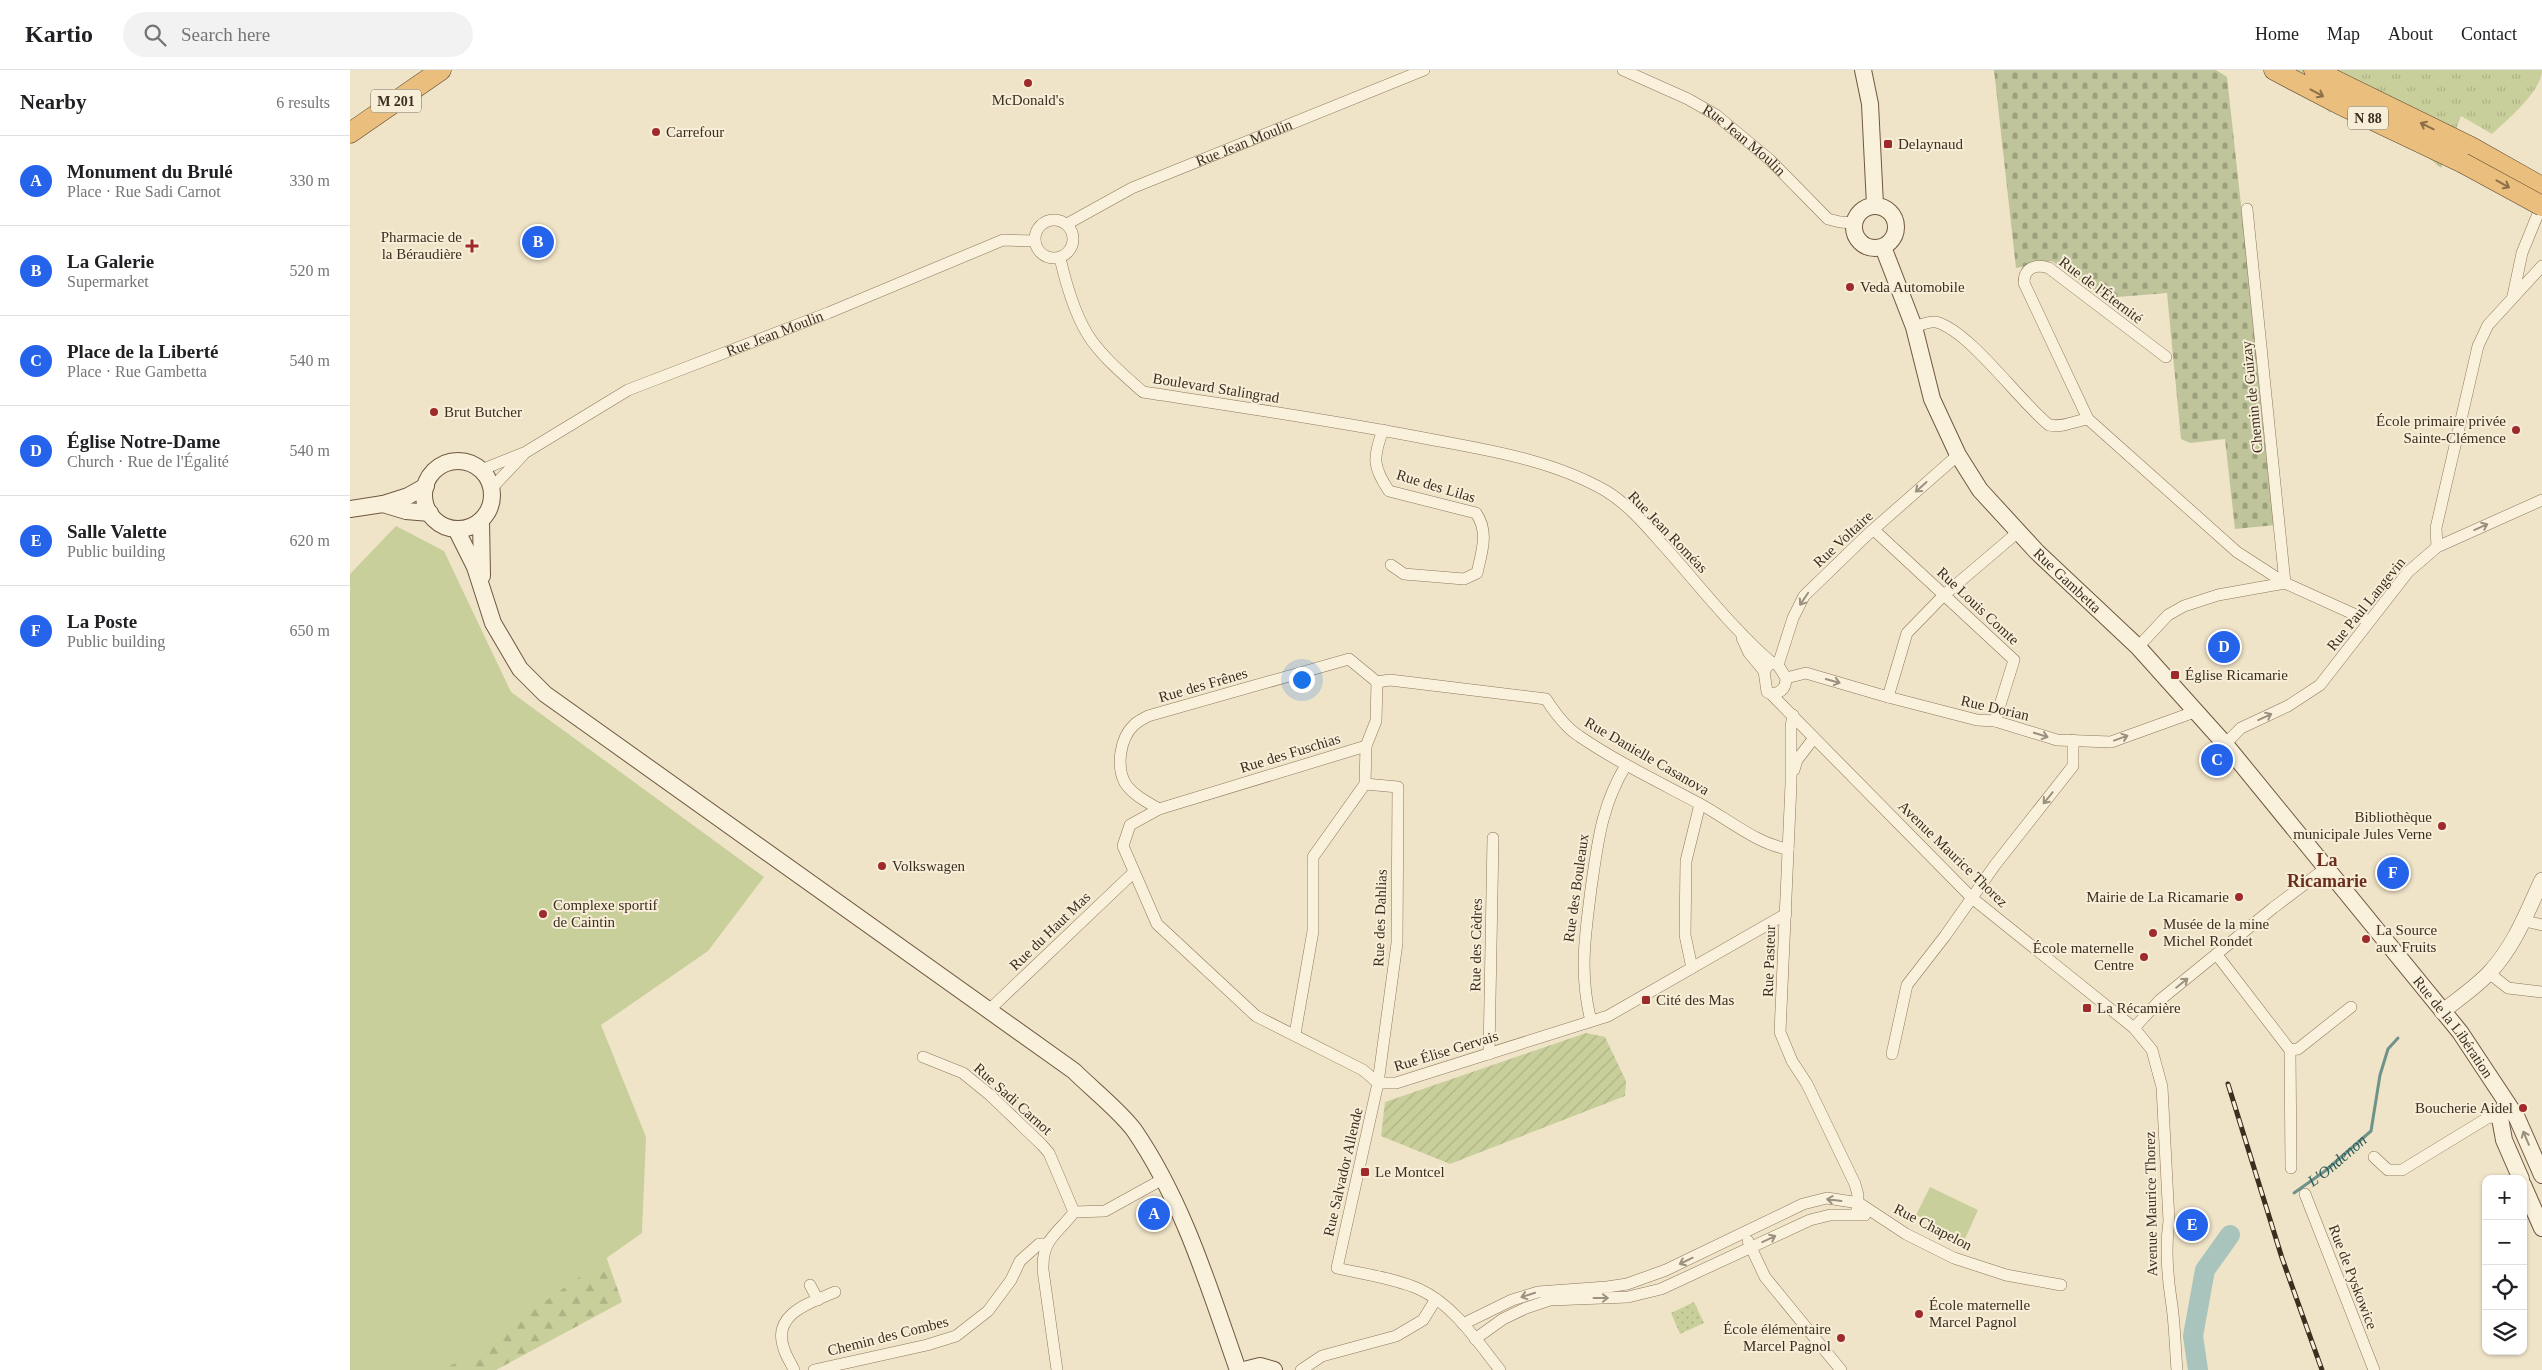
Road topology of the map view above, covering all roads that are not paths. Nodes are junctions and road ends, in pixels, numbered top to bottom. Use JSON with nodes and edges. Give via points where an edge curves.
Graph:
{"nodes":[{"id":1,"x":422,"y":70,"type":"edge"},
{"id":2,"x":441,"y":70,"type":"edge"},
{"id":3,"x":1424,"y":70,"type":"edge"},
{"id":4,"x":1623,"y":70,"type":"edge"},
{"id":5,"x":1863,"y":70,"type":"edge"},
{"id":6,"x":2274,"y":70,"type":"edge"},
{"id":7,"x":2314,"y":70,"type":"edge"},
{"id":8,"x":350,"y":122,"type":"edge"},
{"id":9,"x":350,"y":133,"type":"edge"},
{"id":10,"x":2467,"y":155,"type":"junction"},
{"id":11,"x":2542,"y":187,"type":"edge"},
{"id":12,"x":1875,"y":205,"type":"junction"},
{"id":13,"x":2542,"y":205,"type":"edge"},
{"id":14,"x":2247,"y":209,"type":"dead end"},
{"id":15,"x":1854,"y":223,"type":"junction"},
{"id":16,"x":1067,"y":224,"type":"junction"},
{"id":17,"x":1034,"y":241,"type":"junction"},
{"id":18,"x":1883,"y":247,"type":"junction"},
{"id":19,"x":1060,"y":258,"type":"junction"},
{"id":20,"x":2542,"y":266,"type":"edge"},
{"id":21,"x":2513,"y":296,"type":"junction"},
{"id":22,"x":1914,"y":327,"type":"junction"},
{"id":23,"x":2166,"y":357,"type":"dead end"},
{"id":24,"x":2088,"y":419,"type":"junction"},
{"id":25,"x":1384,"y":430,"type":"junction"},
{"id":26,"x":526,"y":452,"type":"junction"},
{"id":27,"x":1958,"y":456,"type":"junction"},
{"id":28,"x":481,"y":470,"type":"junction"},
{"id":29,"x":426,"y":486,"type":"junction"},
{"id":30,"x":491,"y":489,"type":"junction"},
{"id":31,"x":2542,"y":500,"type":"edge"},
{"id":32,"x":383,"y":504,"type":"junction"},
{"id":33,"x":350,"y":509,"type":"edge"},
{"id":34,"x":430,"y":513,"type":"junction"},
{"id":35,"x":481,"y":521,"type":"junction"},
{"id":36,"x":456,"y":529,"type":"junction"},
{"id":37,"x":1874,"y":530,"type":"junction"},
{"id":38,"x":2018,"y":532,"type":"junction"},
{"id":39,"x":2437,"y":547,"type":"junction"},
{"id":40,"x":1391,"y":565,"type":"dead end"},
{"id":41,"x":2285,"y":583,"type":"junction"},
{"id":42,"x":482,"y":591,"type":"junction"},
{"id":43,"x":1944,"y":595,"type":"junction"},
{"id":44,"x":2369,"y":621,"type":"junction"},
{"id":45,"x":2138,"y":647,"type":"junction"},
{"id":46,"x":1771,"y":666,"type":"junction"},
{"id":47,"x":1378,"y":682,"type":"junction"},
{"id":48,"x":1785,"y":683,"type":"junction"},
{"id":49,"x":1771,"y":694,"type":"junction"},
{"id":50,"x":1888,"y":697,"type":"junction"},
{"id":51,"x":2197,"y":711,"type":"junction"},
{"id":52,"x":1793,"y":715,"type":"junction"},
{"id":53,"x":1995,"y":721,"type":"junction"},
{"id":54,"x":1814,"y":738,"type":"junction"},
{"id":55,"x":2073,"y":740,"type":"junction"},
{"id":56,"x":2225,"y":744,"type":"junction"},
{"id":57,"x":1366,"y":746,"type":"junction"},
{"id":58,"x":1626,"y":764,"type":"junction"},
{"id":59,"x":1365,"y":784,"type":"junction"},
{"id":60,"x":1791,"y":784,"type":"junction"},
{"id":61,"x":1700,"y":804,"type":"junction"},
{"id":62,"x":1159,"y":809,"type":"junction"},
{"id":63,"x":1493,"y":838,"type":"dead end"},
{"id":64,"x":1788,"y":849,"type":"junction"},
{"id":65,"x":2326,"y":868,"type":"junction"},
{"id":66,"x":1134,"y":873,"type":"junction"},
{"id":67,"x":2542,"y":880,"type":"edge"},
{"id":68,"x":1972,"y":898,"type":"junction"},
{"id":69,"x":1786,"y":914,"type":"junction"},
{"id":70,"x":2525,"y":921,"type":"junction"},
{"id":71,"x":2542,"y":925,"type":"edge"},
{"id":72,"x":2217,"y":955,"type":"junction"},
{"id":73,"x":1692,"y":968,"type":"junction"},
{"id":74,"x":2489,"y":973,"type":"junction"},
{"id":75,"x":2542,"y":992,"type":"edge"},
{"id":76,"x":2351,"y":1007,"type":"dead end"},
{"id":77,"x":988,"y":1011,"type":"junction"},
{"id":78,"x":2442,"y":1012,"type":"junction"},
{"id":79,"x":1591,"y":1021,"type":"junction"},
{"id":80,"x":2134,"y":1028,"type":"junction"},
{"id":81,"x":1295,"y":1034,"type":"junction"},
{"id":82,"x":2290,"y":1050,"type":"junction"},
{"id":83,"x":1490,"y":1054,"type":"junction"},
{"id":84,"x":1892,"y":1054,"type":"dead end"},
{"id":85,"x":923,"y":1057,"type":"dead end"},
{"id":86,"x":1378,"y":1083,"type":"junction"},
{"id":87,"x":2503,"y":1110,"type":"junction"},
{"id":88,"x":2374,"y":1157,"type":"dead end"},
{"id":89,"x":2291,"y":1168,"type":"dead end"},
{"id":90,"x":2519,"y":1175,"type":"edge"},
{"id":91,"x":2542,"y":1175,"type":"edge"},
{"id":92,"x":1163,"y":1179,"type":"junction"},
{"id":93,"x":2527,"y":1193,"type":"edge"},
{"id":94,"x":2305,"y":1194,"type":"dead end"},
{"id":95,"x":1858,"y":1209,"type":"junction"},
{"id":96,"x":1074,"y":1212,"type":"junction"},
{"id":97,"x":2542,"y":1228,"type":"edge"},
{"id":98,"x":1744,"y":1233,"type":"junction"},
{"id":99,"x":1047,"y":1244,"type":"junction"},
{"id":100,"x":1751,"y":1248,"type":"junction"},
{"id":101,"x":810,"y":1285,"type":"dead end"},
{"id":102,"x":2061,"y":1285,"type":"dead end"},
{"id":103,"x":835,"y":1292,"type":"dead end"},
{"id":104,"x":1436,"y":1299,"type":"junction"},
{"id":105,"x":818,"y":1300,"type":"junction"},
{"id":106,"x":1463,"y":1324,"type":"junction"},
{"id":107,"x":1475,"y":1339,"type":"junction"},
{"id":108,"x":794,"y":1370,"type":"edge"},
{"id":109,"x":814,"y":1370,"type":"edge"},
{"id":110,"x":1057,"y":1370,"type":"edge"},
{"id":111,"x":1238,"y":1370,"type":"edge"},
{"id":112,"x":1244,"y":1370,"type":"edge"},
{"id":113,"x":1274,"y":1370,"type":"edge"},
{"id":114,"x":1301,"y":1370,"type":"edge"},
{"id":115,"x":1500,"y":1370,"type":"edge"},
{"id":116,"x":1841,"y":1370,"type":"edge"},
{"id":117,"x":2177,"y":1370,"type":"edge"},
{"id":118,"x":2374,"y":1370,"type":"edge"}],
"edges":[{"from":1,"to":8,"type":"highway","number":"M 201"},
{"from":2,"to":9,"type":"highway","number":"M 201"},
{"from":3,"to":16,"type":"street","name":"Rue Jean Moulin","via":[[1132,188]]},
{"from":4,"to":15,"type":"street","name":"Rue Jean Moulin","via":[[1716,115],[1770,160],[1828,219]]},
{"from":5,"to":12,"type":"main road","via":[[1870,104]]},
{"from":6,"to":10,"type":"highway","number":"N 88","one_way":true,"via":[[2339,104]]},
{"from":10,"to":7,"type":"highway","number":"N 88","one_way":true},
{"from":10,"to":11,"type":"highway","number":"N 88"},
{"from":10,"to":13,"type":"highway","number":"N 88","one_way":true,"bridge":true},
{"from":12,"to":15,"type":"main road","via":[[1857,214]]},
{"from":12,"to":18,"type":"main road","via":[[1887,209],[1896,223],[1892,239]]},
{"from":13,"to":21,"type":"street","via":[[2522,253]]},
{"from":14,"to":41,"type":"street","name":"Chemin de Guizay"},
{"from":15,"to":18,"type":"main road","via":[[1856,238],[1862,244],[1870,248]]},
{"from":16,"to":17,"type":"street","via":[[1055,220],[1042,224]]},
{"from":16,"to":19,"type":"street","via":[[1073,233],[1073,243],[1069,253]]},
{"from":17,"to":19,"type":"street","via":[[1040,254]]},
{"from":17,"to":26,"type":"street","name":"Rue Jean Moulin","via":[[1003,240],[828,313],[628,390]]},
{"from":18,"to":22,"type":"main road","name":"Rue Gambetta"},
{"from":19,"to":25,"type":"street","name":"Boulevard Stalingrad","via":[[1071,297],[1091,339],[1114,367],[1144,392]]},
{"from":20,"to":21,"type":"street"},
{"from":21,"to":39,"type":"street","via":[[2488,325],[2471,368],[2436,528]]},
{"from":22,"to":24,"type":"street","via":[[1934,322],[1953,330],[2049,425],[2060,427]]},
{"from":22,"to":27,"type":"main road","name":"Rue Gambetta","via":[[1932,399]]},
{"from":23,"to":24,"type":"street","name":"Rue de l'Éternité","via":[[2049,268],[2037,266],[2025,272],[2024,283]]},
{"from":24,"to":41,"type":"street","name":"Rue de l'Éternité","via":[[2237,552]]},
{"from":25,"to":40,"type":"street","name":"Rue des Lilas","via":[[1375,452],[1376,472],[1389,491],[1476,512],[1483,522],[1485,537],[1477,573],[1464,579],[1404,574]]},
{"from":25,"to":46,"type":"street","name":"Rue Jean Roméas","via":[[1520,457],[1565,472],[1607,492],[1648,528],[1740,634],[1749,653]]},
{"from":26,"to":28,"type":"street","name":"Rue Jean Moulin"},
{"from":26,"to":30,"type":"street","name":"Rue Jean Moulin"},
{"from":27,"to":37,"type":"street","name":"Rue Voltaire","one_way":true},
{"from":27,"to":38,"type":"main road","name":"Rue Gambetta","via":[[1980,490]]},
{"from":28,"to":29,"type":"main road","via":[[460,461],[449,463],[434,472]]},
{"from":28,"to":30,"type":"main road"},
{"from":29,"to":32,"type":"main road"},
{"from":29,"to":34,"type":"main road","via":[[424,496]]},
{"from":30,"to":35,"type":"main road","via":[[490,506]]},
{"from":39,"to":31,"type":"street","name":"Rue Paul Langevin","one_way":true},
{"from":32,"to":33,"type":"main road"},
{"from":32,"to":34,"type":"main road","via":[[406,511]]},
{"from":34,"to":36,"type":"main road","via":[[446,527]]},
{"from":35,"to":36,"type":"main road","via":[[465,529]]},
{"from":35,"to":42,"type":"main road"},
{"from":36,"to":42,"type":"main road","via":[[475,567]]},
{"from":37,"to":43,"type":"street","name":"Rue Louis Comte"},
{"from":37,"to":46,"type":"street","name":"Rue Voltaire","one_way":true,"via":[[1804,596]]},
{"from":38,"to":43,"type":"street"},
{"from":38,"to":45,"type":"main road","name":"Rue Gambetta"},
{"from":39,"to":44,"type":"street","name":"Rue Paul Langevin","via":[[2408,572]]},
{"from":41,"to":44,"type":"street","name":"Rue de l'Éternité"},
{"from":41,"to":45,"type":"street","via":[[2218,595],[2184,606],[2168,614]]},
{"from":42,"to":77,"type":"main road","via":[[493,623],[520,669],[545,694]]},
{"from":43,"to":50,"type":"street","via":[[1907,633]]},
{"from":43,"to":53,"type":"street","name":"Rue Louis Comte","via":[[2014,660]]},
{"from":56,"to":44,"type":"street","name":"Rue Paul Langevin","one_way":true,"via":[[2241,728],[2288,706],[2320,685]]},
{"from":45,"to":51,"type":"main road","name":"Rue Gambetta"},
{"from":46,"to":48,"type":"street","name":"Avenue Maurice Thorez"},
{"from":46,"to":49,"type":"street","via":[[1768,692]]},
{"from":47,"to":57,"type":"street","via":[[1376,721]]},
{"from":47,"to":58,"type":"street","name":"Rue Danielle Casanova","via":[[1390,680],[1546,699],[1577,736]]},
{"from":47,"to":62,"type":"street","name":"Rue des Frênes","via":[[1349,659],[1148,716],[1134,725],[1123,746],[1119,764],[1125,783],[1138,797]]},
{"from":48,"to":49,"type":"street","name":"Rue Dorian","via":[[1778,693]]},
{"from":48,"to":50,"type":"street","name":"Rue Dorian","one_way":true,"via":[[1806,673]]},
{"from":48,"to":52,"type":"street","name":"Avenue Maurice Thorez"},
{"from":49,"to":52,"type":"street","name":"Avenue Maurice Thorez"},
{"from":50,"to":53,"type":"street","name":"Rue Dorian","via":[[1977,720]]},
{"from":55,"to":51,"type":"street","name":"Rue Dorian","one_way":true,"via":[[2112,742]]},
{"from":51,"to":56,"type":"main road","name":"Rue Gambetta"},
{"from":52,"to":54,"type":"street","name":"Avenue Maurice Thorez"},
{"from":52,"to":60,"type":"street","name":"Rue Pasteur"},
{"from":53,"to":55,"type":"street","name":"Rue Dorian","one_way":true,"via":[[2056,740]]},
{"from":54,"to":60,"type":"street","name":"Rue Pasteur","via":[[1797,760]]},
{"from":54,"to":68,"type":"street","name":"Avenue Maurice Thorez"},
{"from":55,"to":68,"type":"street","one_way":true,"via":[[2073,766],[1994,865]]},
{"from":56,"to":65,"type":"main road","name":"Rue Gambetta"},
{"from":57,"to":59,"type":"street"},
{"from":57,"to":62,"type":"street","name":"Rue des Fuschias"},
{"from":58,"to":61,"type":"street","name":"Rue Danielle Casanova"},
{"from":58,"to":79,"type":"street","name":"Rue des Bouleaux","via":[[1612,788],[1600,823],[1583,949],[1584,994]]},
{"from":59,"to":81,"type":"street","via":[[1313,857],[1313,930]]},
{"from":59,"to":86,"type":"street","name":"Rue des Dahlias","via":[[1398,787],[1397,943]]},
{"from":60,"to":64,"type":"street","name":"Rue Pasteur"},
{"from":61,"to":64,"type":"street","name":"Rue Danielle Casanova","via":[[1763,840]]},
{"from":61,"to":73,"type":"street","via":[[1686,861],[1685,935]]},
{"from":62,"to":66,"type":"street","name":"Rue Élise Gervais","via":[[1130,825],[1123,846]]},
{"from":63,"to":83,"type":"street","name":"Rue des Cèdres"},
{"from":64,"to":69,"type":"street","name":"Rue Pasteur"},
{"from":65,"to":72,"type":"street"},
{"from":65,"to":78,"type":"main road","name":"Rue de la Libération"},
{"from":66,"to":77,"type":"street","name":"Rue du Haut Mas"},
{"from":66,"to":81,"type":"street","name":"Rue Élise Gervais","via":[[1157,924],[1256,1016]]},
{"from":67,"to":70,"type":"street"},
{"from":68,"to":80,"type":"street","name":"Avenue Maurice Thorez"},
{"from":68,"to":84,"type":"street","via":[[1907,985]]},
{"from":69,"to":73,"type":"street","name":"Rue Élise Gervais"},
{"from":69,"to":95,"type":"street","name":"Rue Pasteur","via":[[1780,1032],[1855,1184]]},
{"from":70,"to":71,"type":"street"},
{"from":70,"to":74,"type":"street"},
{"from":80,"to":72,"type":"street","one_way":true,"via":[[2148,1011]]},
{"from":72,"to":82,"type":"street"},
{"from":73,"to":79,"type":"street","name":"Rue Élise Gervais","via":[[1608,1016]]},
{"from":74,"to":75,"type":"street","via":[[2508,988]]},
{"from":74,"to":78,"type":"street"},
{"from":76,"to":82,"type":"street","via":[[2298,1049]]},
{"from":77,"to":92,"type":"main road","via":[[1074,1071],[1132,1128]]},
{"from":78,"to":87,"type":"main road","name":"Rue de la Libération","via":[[2465,1038],[2490,1075]]},
{"from":79,"to":83,"type":"street","name":"Rue Élise Gervais"},
{"from":80,"to":117,"type":"street","name":"Avenue Maurice Thorez","via":[[2152,1050],[2162,1086],[2169,1221],[2167,1281]]},
{"from":81,"to":86,"type":"street","name":"Rue Élise Gervais","via":[[1363,1070]]},
{"from":82,"to":89,"type":"street"},
{"from":83,"to":86,"type":"street","name":"Rue Élise Gervais","via":[[1396,1083]]},
{"from":85,"to":96,"type":"street","name":"Rue Sadi Carnot","via":[[963,1073],[1042,1145]]},
{"from":86,"to":104,"type":"street","name":"Rue Salvador Allende","via":[[1337,1268],[1411,1286]]},
{"from":87,"to":88,"type":"street","via":[[2418,1162],[2394,1171],[2388,1170]]},
{"from":87,"to":90,"type":"main road","via":[[2504,1140]]},
{"from":91,"to":87,"type":"main road","name":"Rue de la Libération","one_way":true,"via":[[2517,1118]]},
{"from":92,"to":96,"type":"street","via":[[1105,1211]]},
{"from":92,"to":111,"type":"main road","via":[[1191,1236]]},
{"from":93,"to":97,"type":"main road"},
{"from":94,"to":118,"type":"street","name":"Rue de Pyskowice"},
{"from":95,"to":98,"type":"street","one_way":true,"via":[[1828,1198],[1803,1204]]},
{"from":100,"to":95,"type":"street","one_way":true,"via":[[1810,1220]]},
{"from":95,"to":102,"type":"street","name":"Rue Chapelon","via":[[1879,1216],[1906,1234],[1954,1258],[2006,1275]]},
{"from":96,"to":99,"type":"street"},
{"from":98,"to":100,"type":"street"},
{"from":98,"to":106,"type":"street","one_way":true,"via":[[1666,1270],[1627,1284],[1538,1292],[1512,1300]]},
{"from":99,"to":109,"type":"street","name":"Chemin des Combes","via":[[1039,1244],[1020,1261],[1011,1280],[988,1311],[956,1336]]},
{"from":99,"to":110,"type":"street","via":[[1043,1256],[1044,1270]]},
{"from":107,"to":100,"type":"street","one_way":true,"via":[[1503,1319],[1550,1300],[1628,1297],[1662,1289]]},
{"from":100,"to":116,"type":"street","via":[[1766,1277]]},
{"from":101,"to":105,"type":"street"},
{"from":103,"to":105,"type":"street"},
{"from":104,"to":106,"type":"street"},
{"from":104,"to":114,"type":"street","via":[[1423,1320],[1396,1336],[1322,1356]]},
{"from":105,"to":108,"type":"street","via":[[789,1314],[784,1322],[782,1341]]},
{"from":106,"to":107,"type":"street"},
{"from":107,"to":115,"type":"street"},
{"from":112,"to":113,"type":"main road","via":[[1260,1366]]}]}
